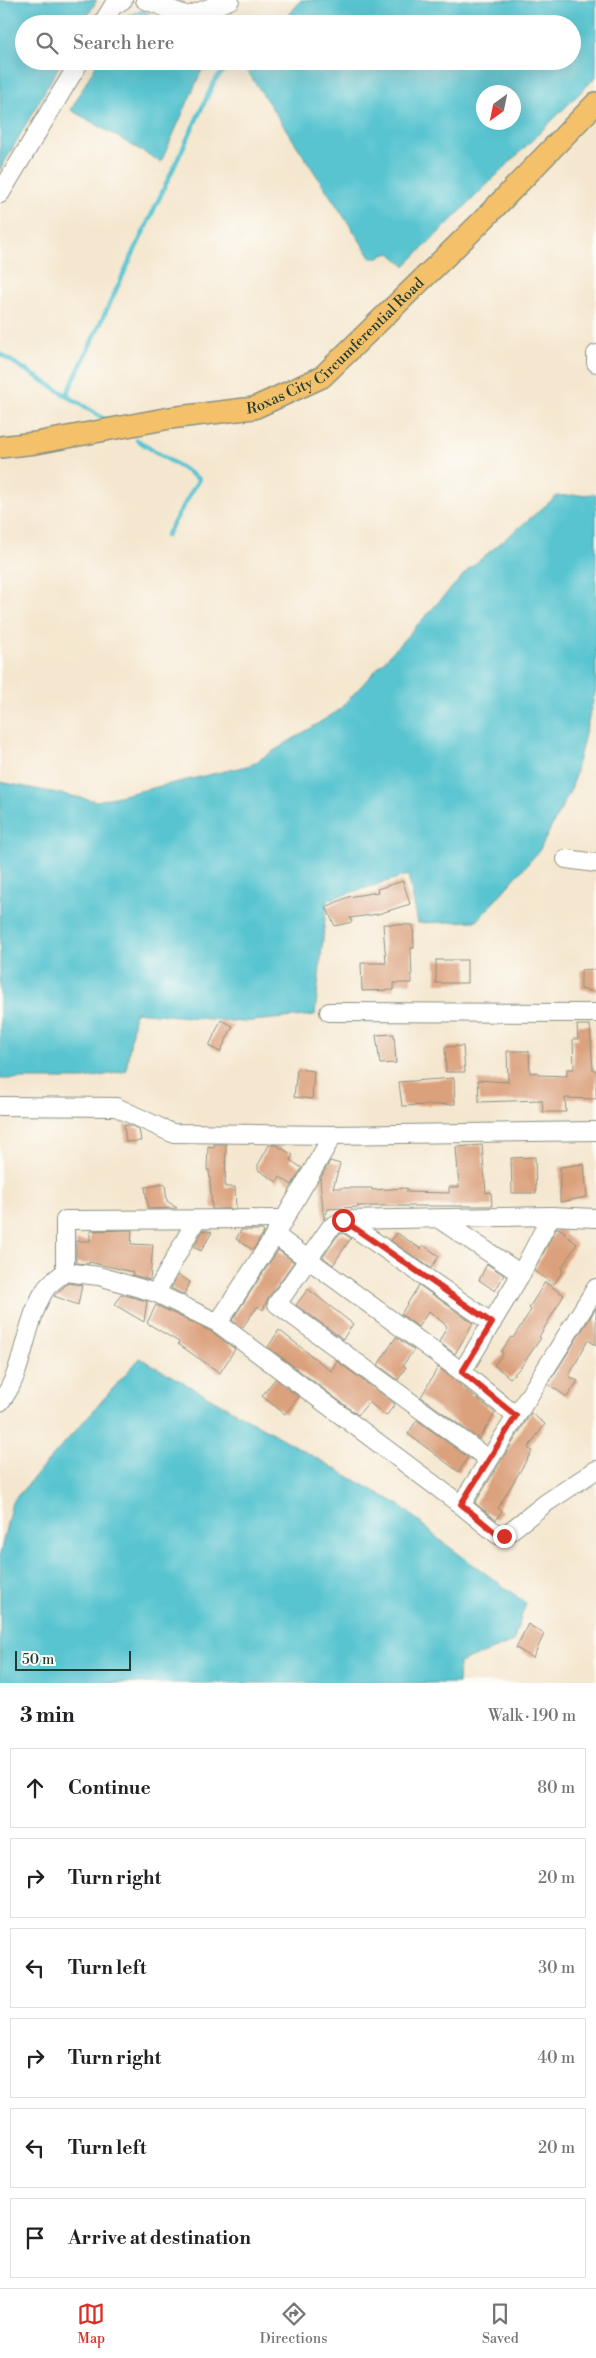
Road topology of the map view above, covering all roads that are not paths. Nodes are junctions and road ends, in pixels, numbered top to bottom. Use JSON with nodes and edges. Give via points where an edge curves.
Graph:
{"nodes":[{"id":1,"x":123,"y":0,"type":"edge"},
{"id":2,"x":145,"y":0,"type":"edge"},
{"id":3,"x":230,"y":0,"type":"edge"},
{"id":4,"x":108,"y":15,"type":"edge"},
{"id":5,"x":185,"y":15,"type":"edge"},
{"id":6,"x":191,"y":15,"type":"edge"},
{"id":7,"x":75,"y":70,"type":"edge"},
{"id":8,"x":596,"y":103,"type":"edge"},
{"id":9,"x":0,"y":194,"type":"edge"},
{"id":10,"x":596,"y":354,"type":"edge"},
{"id":11,"x":596,"y":363,"type":"edge"},
{"id":12,"x":0,"y":447,"type":"edge"},
{"id":13,"x":566,"y":859,"type":"dead end"},
{"id":14,"x":596,"y":862,"type":"edge"},
{"id":15,"x":328,"y":1012,"type":"dead end"},
{"id":16,"x":596,"y":1013,"type":"edge"},
{"id":17,"x":0,"y":1106,"type":"edge"},
{"id":18,"x":596,"y":1132,"type":"edge"},
{"id":19,"x":333,"y":1135,"type":"junction"},
{"id":20,"x":551,"y":1216,"type":"junction"},
{"id":21,"x":439,"y":1218,"type":"junction"},
{"id":22,"x":596,"y":1218,"type":"edge"},
{"id":23,"x":284,"y":1219,"type":"junction"},
{"id":24,"x":196,"y":1220,"type":"junction"},
{"id":25,"x":343,"y":1220,"type":"junction"},
{"id":26,"x":275,"y":1235,"type":"junction"},
{"id":27,"x":309,"y":1258,"type":"junction"},
{"id":28,"x":65,"y":1272,"type":"junction"},
{"id":29,"x":521,"y":1274,"type":"junction"},
{"id":30,"x":596,"y":1288,"type":"edge"},
{"id":31,"x":156,"y":1293,"type":"junction"},
{"id":32,"x":218,"y":1323,"type":"junction"},
{"id":33,"x":492,"y":1323,"type":"junction"},
{"id":34,"x":462,"y":1372,"type":"junction"},
{"id":35,"x":0,"y":1402,"type":"edge"},
{"id":36,"x":516,"y":1416,"type":"junction"},
{"id":37,"x":488,"y":1459,"type":"junction"},
{"id":38,"x":596,"y":1470,"type":"edge"},
{"id":39,"x":461,"y":1504,"type":"junction"}],
"edges":[{"from":1,"to":4,"type":"street","via":[[113,6]]},
{"from":2,"to":5,"type":"street"},
{"from":3,"to":6,"type":"street"},
{"from":7,"to":9,"type":"street"},
{"from":8,"to":12,"type":"main road","name":"Roxas City Circumferential Road","via":[[479,224],[322,377],[254,408],[170,418]]},
{"from":10,"to":11,"type":"street"},
{"from":13,"to":14,"type":"street"},
{"from":15,"to":16,"type":"street"},
{"from":17,"to":19,"type":"street","via":[[116,1107],[172,1133]]},
{"from":18,"to":19,"type":"street"},
{"from":19,"to":23,"type":"street"},
{"from":20,"to":21,"type":"street"},
{"from":20,"to":22,"type":"street"},
{"from":20,"to":29,"type":"street"},
{"from":21,"to":25,"type":"street"},
{"from":21,"to":29,"type":"street"},
{"from":23,"to":24,"type":"street"},
{"from":23,"to":26,"type":"street"},
{"from":24,"to":28,"type":"street","via":[[66,1220]]},
{"from":24,"to":31,"type":"street"},
{"from":25,"to":27,"type":"street","via":[[330,1228]]},
{"from":25,"to":33,"type":"street"},
{"from":26,"to":27,"type":"street"},
{"from":26,"to":32,"type":"street"},
{"from":27,"to":34,"type":"street"},
{"from":27,"to":37,"type":"street","via":[[277,1304]]},
{"from":28,"to":31,"type":"street","via":[[99,1276]]},
{"from":28,"to":35,"type":"street","via":[[45,1288],[33,1314],[9,1392]]},
{"from":29,"to":33,"type":"street"},
{"from":30,"to":36,"type":"street"},
{"from":31,"to":32,"type":"street"},
{"from":32,"to":39,"type":"street"},
{"from":33,"to":34,"type":"street"},
{"from":34,"to":36,"type":"street"},
{"from":36,"to":37,"type":"street"},
{"from":37,"to":39,"type":"street"},
{"from":38,"to":39,"type":"street","via":[[504,1536],[498,1535]]}]}
